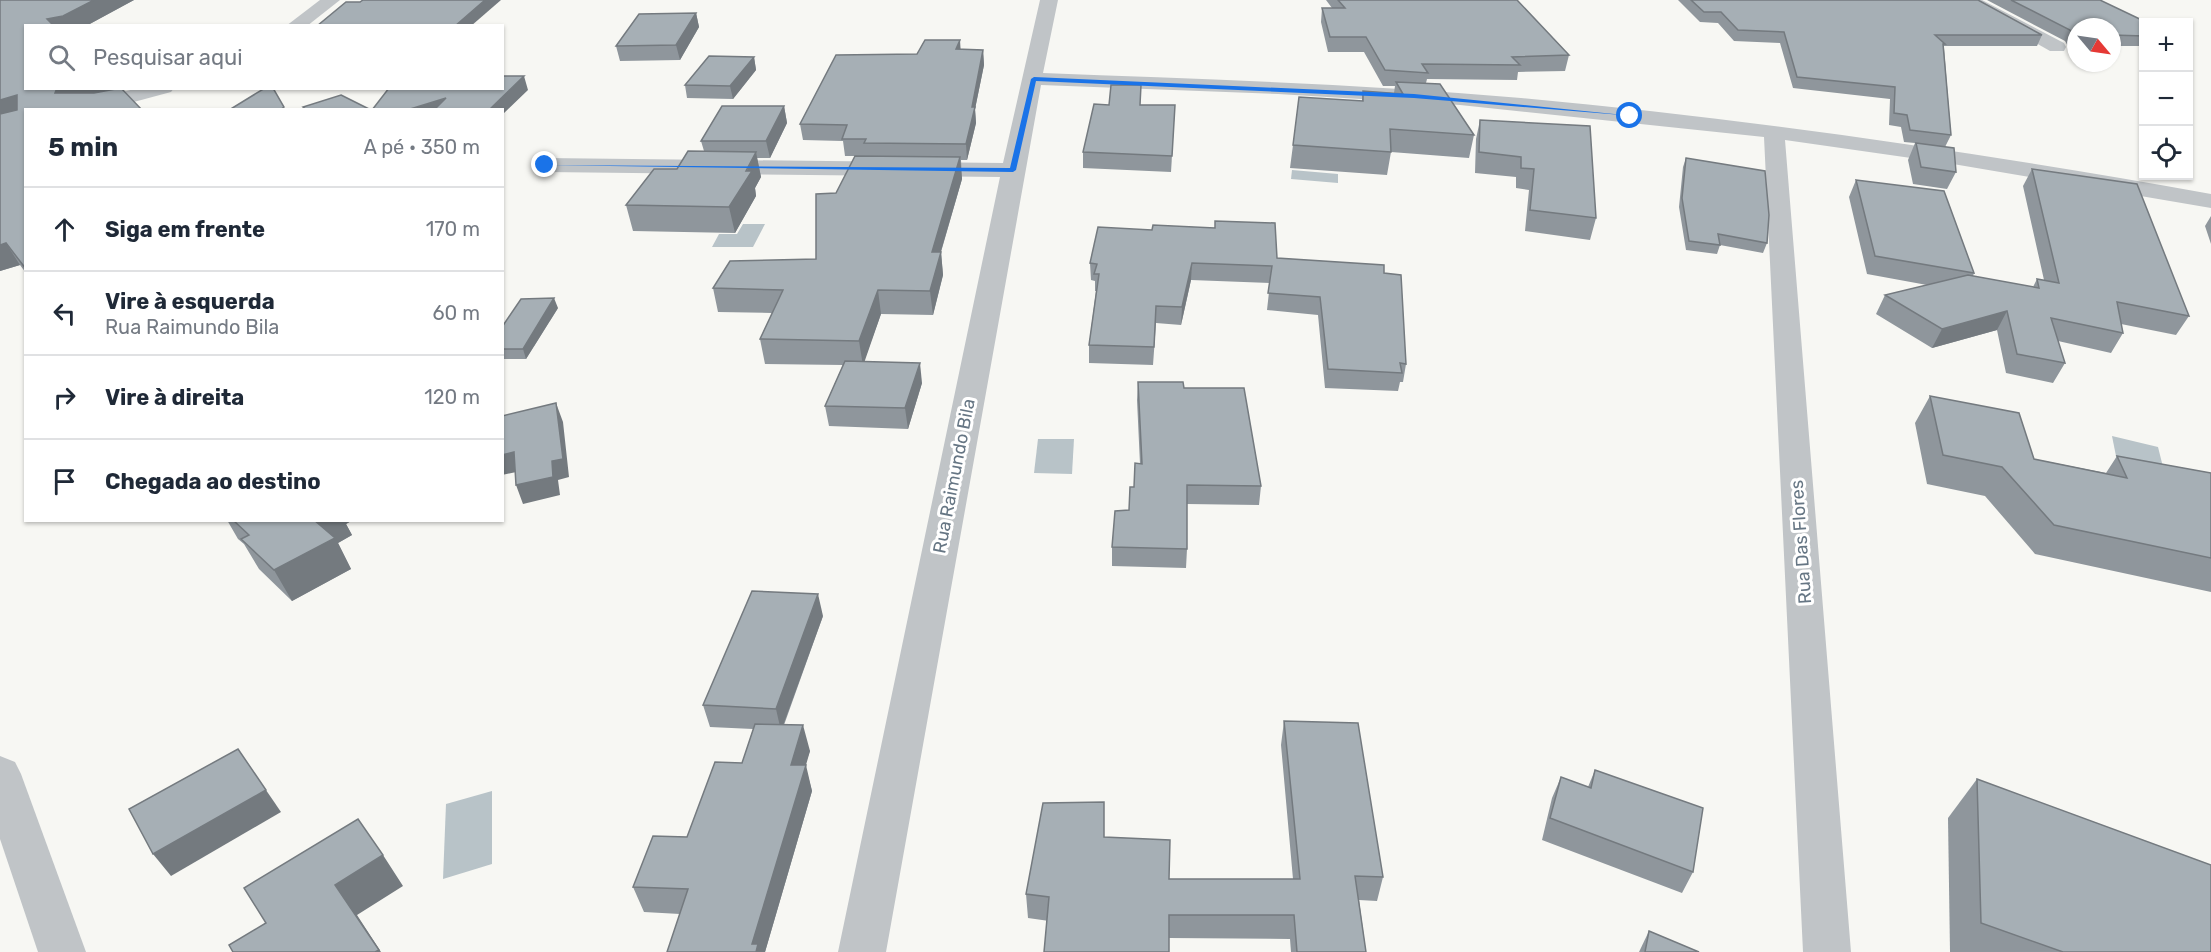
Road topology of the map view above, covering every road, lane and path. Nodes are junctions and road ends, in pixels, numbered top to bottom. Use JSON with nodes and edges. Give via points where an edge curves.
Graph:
{"nodes":[{"id":1,"x":331,"y":0,"type":"edge"},
{"id":2,"x":1049,"y":0,"type":"edge"},
{"id":3,"x":1969,"y":0,"type":"edge"},
{"id":4,"x":298,"y":24,"type":"edge"},
{"id":5,"x":2057,"y":47,"type":"dead end"},
{"id":6,"x":1034,"y":79,"type":"junction"},
{"id":7,"x":156,"y":90,"type":"edge"},
{"id":8,"x":84,"y":108,"type":"edge"},
{"id":9,"x":1774,"y":132,"type":"junction"},
{"id":10,"x":545,"y":165,"type":"dead end"},
{"id":11,"x":1013,"y":170,"type":"junction"},
{"id":12,"x":2211,"y":201,"type":"edge"},
{"id":13,"x":0,"y":774,"type":"edge"},
{"id":14,"x":62,"y":952,"type":"edge"},
{"id":15,"x":862,"y":952,"type":"edge"},
{"id":16,"x":1827,"y":952,"type":"edge"}],
"edges":[{"from":1,"to":4,"type":"street"},
{"from":2,"to":6,"type":"street","name":"Rua Raimundo Bila"},
{"from":3,"to":5,"type":"street"},
{"from":6,"to":9,"type":"street","via":[[1414,96]]},
{"from":6,"to":11,"type":"street","name":"Rua Raimundo Bila"},
{"from":7,"to":8,"type":"street"},
{"from":9,"to":12,"type":"street"},
{"from":9,"to":16,"type":"street","name":"Rua Das Flores"},
{"from":10,"to":11,"type":"street"},
{"from":11,"to":15,"type":"street","name":"Rua Raimundo Bila"},
{"from":13,"to":14,"type":"street"}]}
